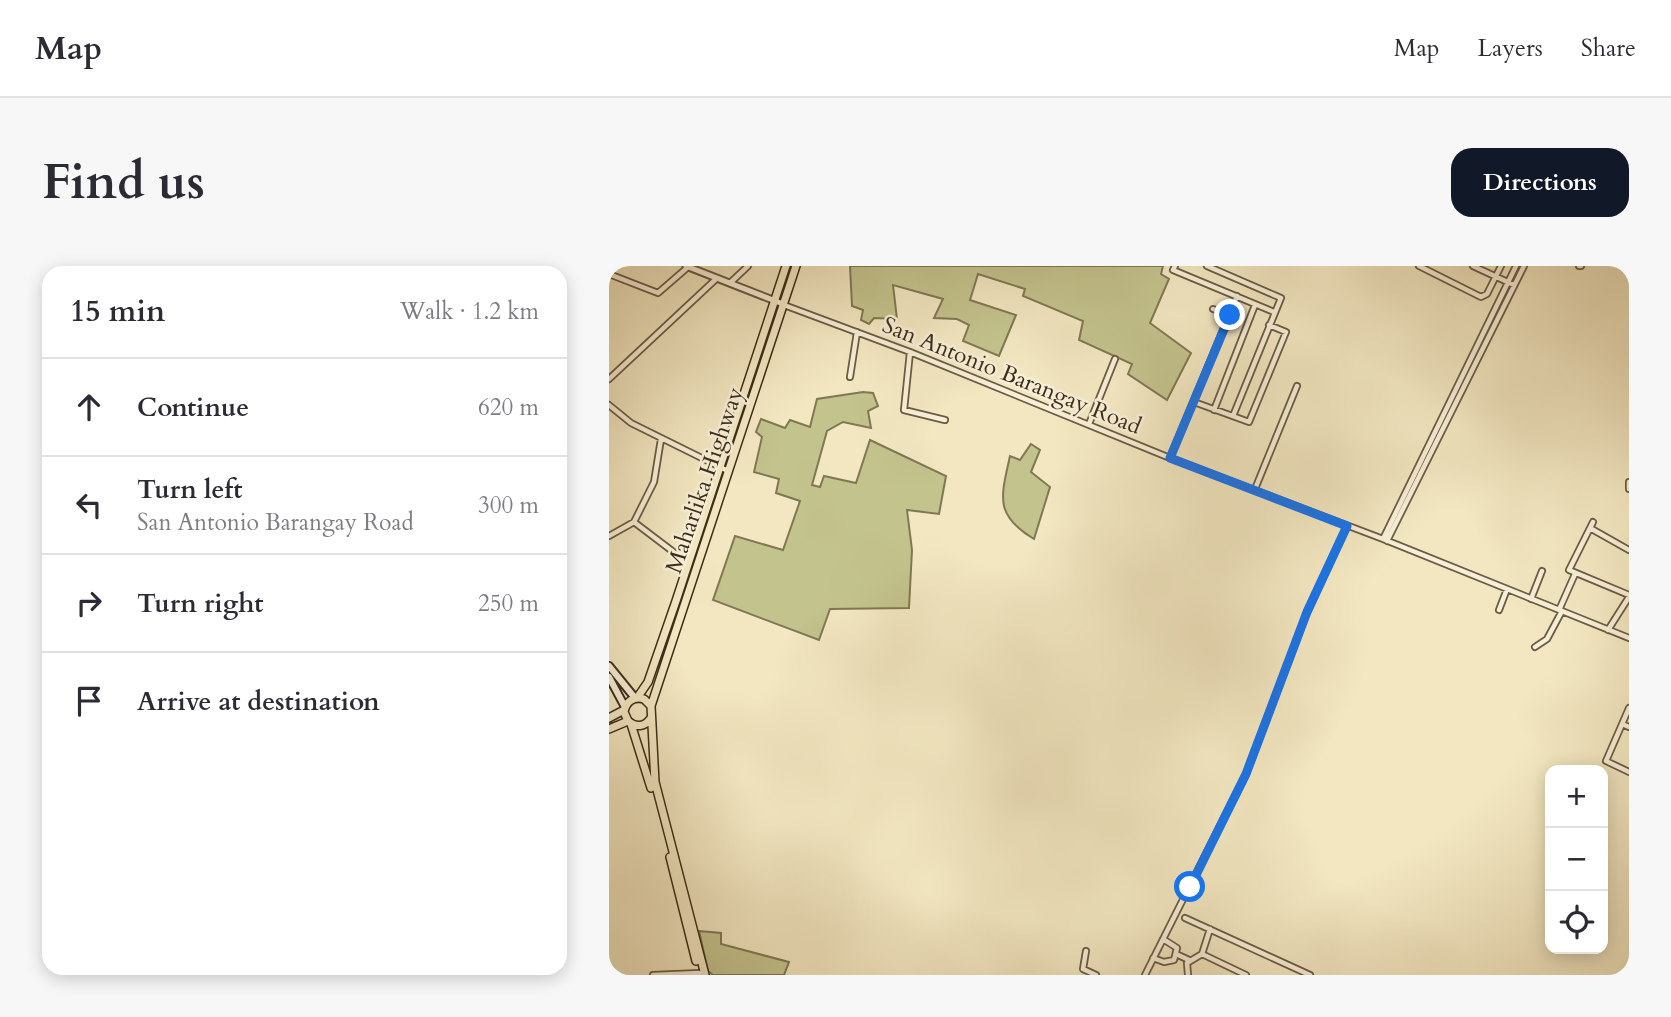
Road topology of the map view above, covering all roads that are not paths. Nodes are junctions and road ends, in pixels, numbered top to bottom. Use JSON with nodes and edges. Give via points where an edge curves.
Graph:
{"nodes":[{"id":1,"x":748,"y":266,"type":"edge"},
{"id":2,"x":786,"y":266,"type":"edge"},
{"id":3,"x":796,"y":266,"type":"edge"},
{"id":4,"x":1175,"y":266,"type":"edge"},
{"id":5,"x":1207,"y":266,"type":"edge"},
{"id":6,"x":1419,"y":266,"type":"edge"},
{"id":7,"x":1501,"y":266,"type":"edge"},
{"id":8,"x":1516,"y":266,"type":"edge"},
{"id":9,"x":1524,"y":266,"type":"edge"},
{"id":10,"x":687,"y":267,"type":"edge"},
{"id":11,"x":1476,"y":267,"type":"edge"},
{"id":12,"x":610,"y":274,"type":"edge"},
{"id":13,"x":1496,"y":277,"type":"junction"},
{"id":14,"x":716,"y":279,"type":"junction"},
{"id":15,"x":609,"y":281,"type":"edge"},
{"id":16,"x":1508,"y":281,"type":"junction"},
{"id":17,"x":730,"y":284,"type":"junction"},
{"id":18,"x":1514,"y":285,"type":"junction"},
{"id":19,"x":1237,"y":296,"type":"junction"},
{"id":20,"x":779,"y":303,"type":"junction"},
{"id":21,"x":1255,"y":305,"type":"junction"},
{"id":22,"x":1213,"y":309,"type":"dead end"},
{"id":23,"x":1274,"y":312,"type":"junction"},
{"id":24,"x":1230,"y":315,"type":"junction"},
{"id":25,"x":1269,"y":325,"type":"junction"},
{"id":26,"x":857,"y":332,"type":"junction"},
{"id":27,"x":911,"y":352,"type":"junction"},
{"id":28,"x":1115,"y":359,"type":"dead end"},
{"id":29,"x":850,"y":377,"type":"dead end"},
{"id":30,"x":609,"y":379,"type":"edge"},
{"id":31,"x":1297,"y":386,"type":"dead end"},
{"id":32,"x":1194,"y":402,"type":"junction"},
{"id":33,"x":609,"y":405,"type":"edge"},
{"id":34,"x":1214,"y":410,"type":"junction"},
{"id":35,"x":1233,"y":416,"type":"junction"},
{"id":36,"x":945,"y":420,"type":"dead end"},
{"id":37,"x":1089,"y":424,"type":"junction"},
{"id":38,"x":661,"y":439,"type":"junction"},
{"id":39,"x":1170,"y":458,"type":"junction"},
{"id":40,"x":724,"y":470,"type":"junction"},
{"id":41,"x":1629,"y":482,"type":"edge"},
{"id":42,"x":1254,"y":489,"type":"junction"},
{"id":43,"x":1629,"y":489,"type":"edge"},
{"id":44,"x":634,"y":522,"type":"junction"},
{"id":45,"x":1347,"y":526,"type":"junction"},
{"id":46,"x":609,"y":536,"type":"edge"},
{"id":47,"x":1385,"y":540,"type":"junction"},
{"id":48,"x":1629,"y":550,"type":"edge"},
{"id":49,"x":689,"y":564,"type":"junction"},
{"id":50,"x":1542,"y":571,"type":"dead end"},
{"id":51,"x":1575,"y":573,"type":"junction"},
{"id":52,"x":1507,"y":589,"type":"junction"},
{"id":53,"x":1629,"y":596,"type":"edge"},
{"id":54,"x":1531,"y":599,"type":"junction"},
{"id":55,"x":1499,"y":610,"type":"dead end"},
{"id":56,"x":1561,"y":611,"type":"junction"},
{"id":57,"x":1608,"y":630,"type":"junction"},
{"id":58,"x":1629,"y":638,"type":"edge"},
{"id":59,"x":1535,"y":647,"type":"dead end"},
{"id":60,"x":609,"y":666,"type":"edge"},
{"id":61,"x":609,"y":677,"type":"edge"},
{"id":62,"x":636,"y":698,"type":"junction"},
{"id":63,"x":651,"y":706,"type":"junction"},
{"id":64,"x":625,"y":708,"type":"junction"},
{"id":65,"x":1629,"y":708,"type":"edge"},
{"id":66,"x":651,"y":717,"type":"junction"},
{"id":67,"x":609,"y":718,"type":"edge"},
{"id":68,"x":630,"y":722,"type":"junction"},
{"id":69,"x":1622,"y":724,"type":"junction"},
{"id":70,"x":1629,"y":727,"type":"edge"},
{"id":71,"x":609,"y":729,"type":"edge"},
{"id":72,"x":1629,"y":772,"type":"edge"},
{"id":73,"x":1185,"y":918,"type":"dead end"},
{"id":74,"x":1210,"y":929,"type":"junction"},
{"id":75,"x":1163,"y":939,"type":"junction"},
{"id":76,"x":1086,"y":951,"type":"dead end"},
{"id":77,"x":1202,"y":954,"type":"junction"},
{"id":78,"x":1175,"y":957,"type":"junction"},
{"id":79,"x":1153,"y":958,"type":"junction"},
{"id":80,"x":1187,"y":963,"type":"junction"},
{"id":81,"x":702,"y":973,"type":"edge"},
{"id":82,"x":653,"y":975,"type":"edge"},
{"id":83,"x":684,"y":975,"type":"edge"},
{"id":84,"x":1082,"y":975,"type":"edge"},
{"id":85,"x":1089,"y":975,"type":"edge"},
{"id":86,"x":1096,"y":975,"type":"edge"},
{"id":87,"x":1145,"y":975,"type":"edge"},
{"id":88,"x":1188,"y":975,"type":"edge"},
{"id":89,"x":1245,"y":975,"type":"edge"},
{"id":90,"x":1310,"y":975,"type":"edge"}],
"edges":[{"from":1,"to":17,"type":"street"},
{"from":2,"to":20,"type":"highway","name":"Maharlika Highway"},
{"from":3,"to":20,"type":"highway","name":"Maharlika Highway"},
{"from":4,"to":19,"type":"street","via":[[1173,270]]},
{"from":5,"to":23,"type":"street","via":[[1281,298]]},
{"from":6,"to":13,"type":"street","via":[[1481,297]]},
{"from":7,"to":13,"type":"street"},
{"from":8,"to":16,"type":"street"},
{"from":9,"to":18,"type":"street"},
{"from":10,"to":12,"type":"street","via":[[658,293]]},
{"from":10,"to":14,"type":"street"},
{"from":11,"to":13,"type":"street"},
{"from":12,"to":15,"type":"street"},
{"from":13,"to":16,"type":"street"},
{"from":14,"to":17,"type":"street"},
{"from":14,"to":30,"type":"street"},
{"from":16,"to":18,"type":"street"},
{"from":16,"to":47,"type":"street"},
{"from":17,"to":20,"type":"street"},
{"from":18,"to":47,"type":"street"},
{"from":19,"to":21,"type":"street"},
{"from":19,"to":24,"type":"street"},
{"from":20,"to":26,"type":"street","name":"San Antonio Barangay Road"},
{"from":20,"to":40,"type":"highway","name":"Maharlika Highway"},
{"from":21,"to":23,"type":"street"},
{"from":21,"to":34,"type":"street"},
{"from":22,"to":24,"type":"street"},
{"from":23,"to":25,"type":"street"},
{"from":24,"to":32,"type":"street"},
{"from":25,"to":35,"type":"street"},
{"from":25,"to":35,"type":"street","via":[[1286,332],[1249,422]]},
{"from":26,"to":27,"type":"street","name":"San Antonio Barangay Road"},
{"from":26,"to":29,"type":"street"},
{"from":27,"to":36,"type":"street","via":[[904,410]]},
{"from":27,"to":37,"type":"street","name":"San Antonio Barangay Road"},
{"from":28,"to":37,"type":"street"},
{"from":31,"to":42,"type":"street"},
{"from":32,"to":34,"type":"street"},
{"from":32,"to":39,"type":"street"},
{"from":33,"to":38,"type":"street"},
{"from":34,"to":35,"type":"street"},
{"from":37,"to":39,"type":"street","name":"San Antonio Barangay Road"},
{"from":38,"to":40,"type":"street"},
{"from":38,"to":44,"type":"street","via":[[654,482]]},
{"from":39,"to":42,"type":"street","name":"San Antonio Barangay Road"},
{"from":40,"to":49,"type":"highway","name":"Maharlika Highway"},
{"from":40,"to":63,"type":"highway","name":"Maharlika Highway"},
{"from":41,"to":43,"type":"street"},
{"from":42,"to":45,"type":"street","name":"San Antonio Barangay Road"},
{"from":44,"to":46,"type":"street"},
{"from":44,"to":49,"type":"street"},
{"from":45,"to":47,"type":"street","name":"San Antonio Barangay Road"},
{"from":45,"to":75,"type":"street","via":[[1307,612],[1246,774]]},
{"from":47,"to":52,"type":"street","name":"San Antonio Barangay Road"},
{"from":48,"to":51,"type":"street","via":[[1591,525],[1569,570]]},
{"from":49,"to":62,"type":"highway","name":"Maharlika Highway","via":[[648,682]]},
{"from":50,"to":54,"type":"street"},
{"from":51,"to":53,"type":"street"},
{"from":51,"to":56,"type":"street"},
{"from":52,"to":54,"type":"street","name":"San Antonio Barangay Road"},
{"from":52,"to":55,"type":"street"},
{"from":53,"to":57,"type":"street"},
{"from":54,"to":56,"type":"street","name":"San Antonio Barangay Road"},
{"from":56,"to":57,"type":"street","name":"San Antonio Barangay Road"},
{"from":56,"to":59,"type":"street","via":[[1547,639]]},
{"from":57,"to":58,"type":"street","name":"San Antonio Barangay Road"},
{"from":60,"to":62,"type":"main road"},
{"from":61,"to":64,"type":"main road"},
{"from":62,"to":63,"type":"highway"},
{"from":62,"to":64,"type":"highway"},
{"from":63,"to":66,"type":"highway"},
{"from":64,"to":67,"type":"highway"},
{"from":64,"to":68,"type":"highway"},
{"from":65,"to":69,"type":"street"},
{"from":66,"to":68,"type":"highway","via":[[642,725]]},
{"from":66,"to":81,"type":"highway","via":[[655,782]]},
{"from":68,"to":71,"type":"highway"},
{"from":68,"to":81,"type":"highway","via":[[644,758]]},
{"from":69,"to":70,"type":"street"},
{"from":69,"to":72,"type":"street","via":[[1606,761]]},
{"from":73,"to":74,"type":"street"},
{"from":74,"to":77,"type":"street"},
{"from":74,"to":90,"type":"street"},
{"from":75,"to":78,"type":"street","via":[[1173,944]]},
{"from":75,"to":79,"type":"street"},
{"from":76,"to":86,"type":"street","via":[[1083,969]]},
{"from":77,"to":80,"type":"street"},
{"from":77,"to":89,"type":"street"},
{"from":78,"to":79,"type":"street","via":[[1164,962]]},
{"from":78,"to":80,"type":"street"},
{"from":79,"to":87,"type":"street"},
{"from":80,"to":88,"type":"street"},
{"from":81,"to":83,"type":"street"},
{"from":82,"to":83,"type":"street"},
{"from":84,"to":85,"type":"street"}]}
